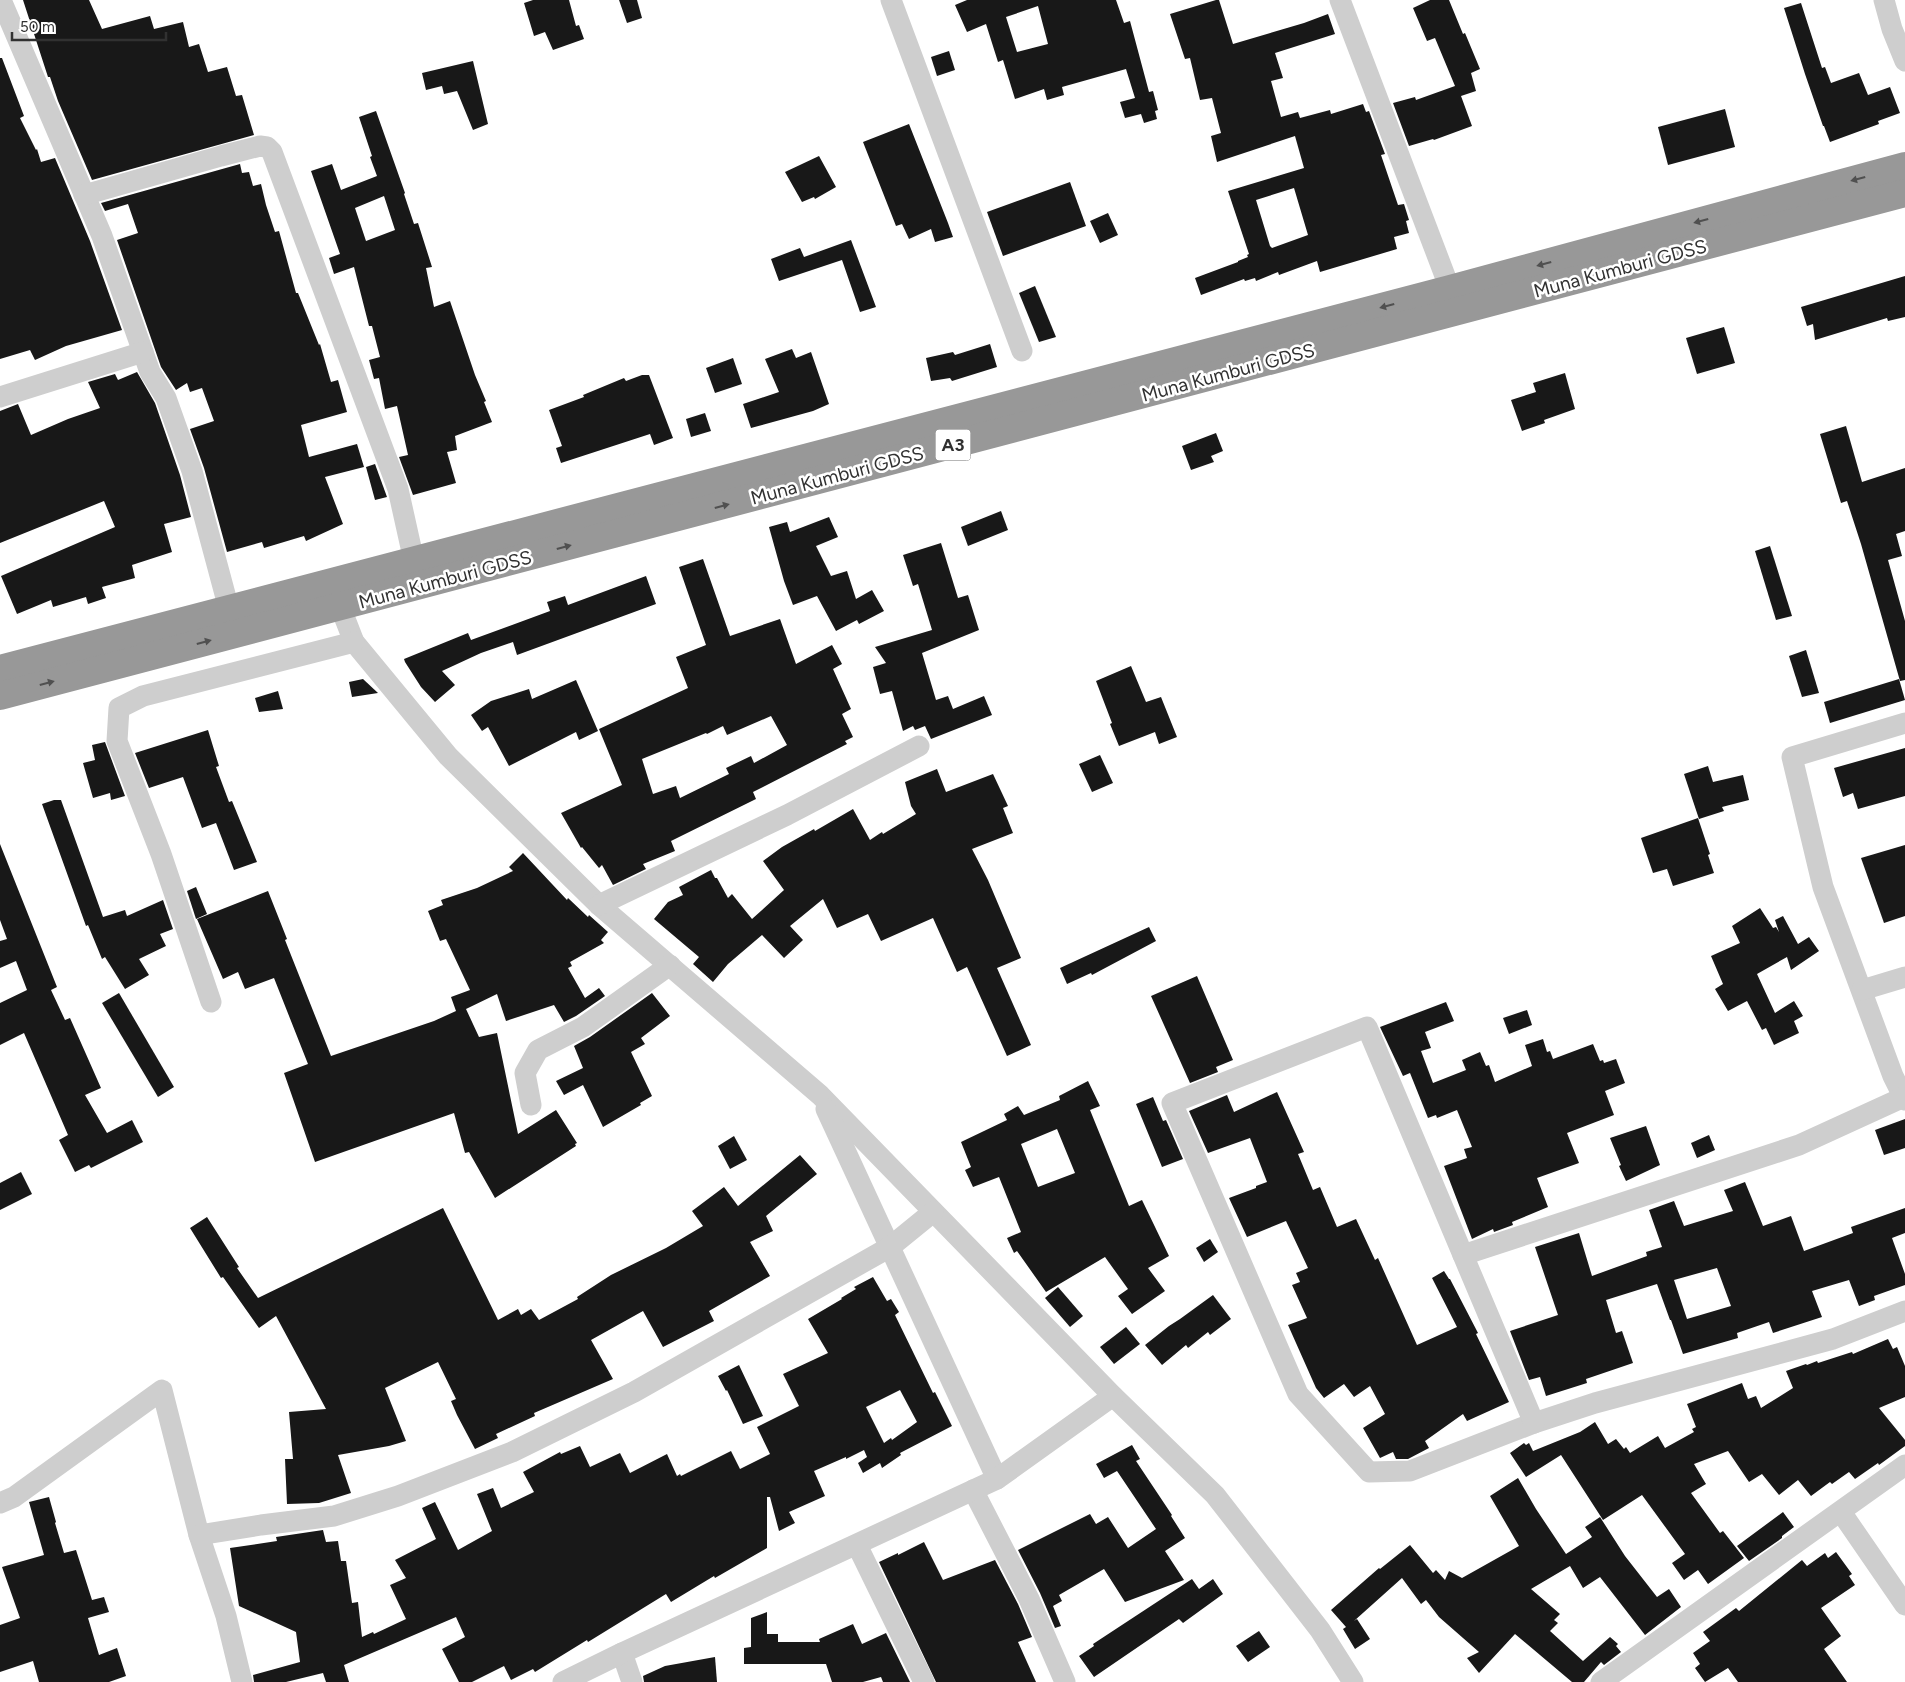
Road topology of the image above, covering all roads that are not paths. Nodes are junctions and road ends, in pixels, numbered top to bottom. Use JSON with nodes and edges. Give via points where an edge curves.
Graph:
{"nodes":[{"id":1,"x":0,"y":0,"type":"edge"},
{"id":2,"x":890,"y":0,"type":"edge"},
{"id":3,"x":1340,"y":0,"type":"edge"},
{"id":4,"x":1884,"y":0,"type":"edge"},
{"id":5,"x":1905,"y":61,"type":"edge"},
{"id":6,"x":1905,"y":166,"type":"edge"},
{"id":7,"x":1905,"y":193,"type":"edge"},
{"id":8,"x":84,"y":195,"type":"junction"},
{"id":9,"x":1450,"y":289,"type":"junction"},
{"id":10,"x":1022,"y":351,"type":"dead end"},
{"id":11,"x":143,"y":352,"type":"junction"},
{"id":12,"x":0,"y":397,"type":"edge"},
{"id":13,"x":414,"y":561,"type":"junction"},
{"id":14,"x":337,"y":594,"type":"junction"},
{"id":15,"x":229,"y":609,"type":"junction"},
{"id":16,"x":354,"y":642,"type":"junction"},
{"id":17,"x":1,"y":666,"type":"edge"},
{"id":18,"x":0,"y":696,"type":"edge"},
{"id":19,"x":1905,"y":723,"type":"edge"},
{"id":20,"x":919,"y":746,"type":"dead end"},
{"id":21,"x":600,"y":905,"type":"junction"},
{"id":22,"x":670,"y":965,"type":"junction"},
{"id":23,"x":1905,"y":977,"type":"edge"},
{"id":24,"x":1862,"y":990,"type":"junction"},
{"id":25,"x":211,"y":1002,"type":"dead end"},
{"id":26,"x":820,"y":1096,"type":"junction"},
{"id":27,"x":1904,"y":1099,"type":"edge"},
{"id":28,"x":531,"y":1105,"type":"dead end"},
{"id":29,"x":933,"y":1212,"type":"junction"},
{"id":30,"x":890,"y":1247,"type":"junction"},
{"id":31,"x":1463,"y":1255,"type":"junction"},
{"id":32,"x":1905,"y":1311,"type":"edge"},
{"id":33,"x":1113,"y":1396,"type":"junction"},
{"id":34,"x":1534,"y":1423,"type":"junction"},
{"id":35,"x":1905,"y":1465,"type":"edge"},
{"id":36,"x":997,"y":1479,"type":"junction"},
{"id":37,"x":973,"y":1490,"type":"junction"},
{"id":38,"x":0,"y":1503,"type":"edge"},
{"id":39,"x":1841,"y":1512,"type":"junction"},
{"id":40,"x":199,"y":1535,"type":"junction"},
{"id":41,"x":857,"y":1545,"type":"junction"},
{"id":42,"x":1905,"y":1605,"type":"edge"},
{"id":43,"x":622,"y":1653,"type":"junction"},
{"id":44,"x":242,"y":1682,"type":"edge"},
{"id":45,"x":563,"y":1682,"type":"edge"},
{"id":46,"x":632,"y":1682,"type":"edge"},
{"id":47,"x":924,"y":1682,"type":"edge"},
{"id":48,"x":1065,"y":1682,"type":"edge"},
{"id":49,"x":1353,"y":1682,"type":"edge"},
{"id":50,"x":1601,"y":1682,"type":"edge"}],
"edges":[{"from":1,"to":8,"type":"street"},
{"from":2,"to":10,"type":"street"},
{"from":3,"to":9,"type":"street"},
{"from":4,"to":5,"type":"street"},
{"from":6,"to":9,"type":"highway","name":"Muna Kumburi GDSS","number":"A3","one_way":true},
{"from":14,"to":7,"type":"highway","name":"Muna Kumburi GDSS","number":"A3","one_way":true},
{"from":8,"to":11,"type":"street"},
{"from":8,"to":13,"type":"street","via":[[267,146],[272,152],[398,489]]},
{"from":9,"to":13,"type":"highway","name":"Muna Kumburi GDSS","number":"A3","one_way":true},
{"from":11,"to":12,"type":"street"},
{"from":11,"to":15,"type":"street","via":[[150,372],[166,398],[192,470]]},
{"from":13,"to":14,"type":"highway","name":"Muna Kumburi GDSS","number":"A3"},
{"from":14,"to":15,"type":"highway","name":"Muna Kumburi GDSS","number":"A3"},
{"from":14,"to":16,"type":"street"},
{"from":18,"to":14,"type":"highway","name":"Muna Kumburi GDSS","number":"A3","one_way":true},
{"from":15,"to":17,"type":"highway","name":"Muna Kumburi GDSS","number":"A3"},
{"from":16,"to":21,"type":"street","via":[[448,756]]},
{"from":16,"to":25,"type":"street","via":[[143,696],[119,708],[117,741],[162,854]]},
{"from":19,"to":24,"type":"street","via":[[1792,757],[1822,887]]},
{"from":20,"to":21,"type":"street"},
{"from":21,"to":22,"type":"street"},
{"from":22,"to":26,"type":"street"},
{"from":22,"to":28,"type":"street","via":[[583,1027],[538,1050],[525,1073]]},
{"from":23,"to":24,"type":"street"},
{"from":24,"to":27,"type":"street"},
{"from":26,"to":29,"type":"street"},
{"from":26,"to":30,"type":"street"},
{"from":27,"to":31,"type":"street","via":[[1799,1145]]},
{"from":29,"to":30,"type":"street"},
{"from":29,"to":33,"type":"street"},
{"from":30,"to":36,"type":"street"},
{"from":30,"to":40,"type":"street","via":[[634,1392],[512,1452],[398,1496],[334,1516]]},
{"from":31,"to":34,"type":"street"},
{"from":31,"to":34,"type":"street","via":[[1367,1027],[1172,1103],[1298,1394],[1369,1472],[1410,1471]]},
{"from":32,"to":34,"type":"street","via":[[1833,1339],[1594,1403]]},
{"from":33,"to":36,"type":"street"},
{"from":33,"to":49,"type":"street","via":[[1215,1495],[1320,1630]]},
{"from":35,"to":39,"type":"street"},
{"from":36,"to":37,"type":"street"},
{"from":37,"to":41,"type":"street"},
{"from":37,"to":48,"type":"street","via":[[1029,1599]]},
{"from":38,"to":40,"type":"street","via":[[14,1497],[162,1390]]},
{"from":39,"to":42,"type":"street"},
{"from":39,"to":50,"type":"street"},
{"from":40,"to":44,"type":"street","via":[[226,1616]]},
{"from":41,"to":43,"type":"street"},
{"from":41,"to":47,"type":"street"},
{"from":43,"to":45,"type":"street"},
{"from":43,"to":46,"type":"street"}]}
